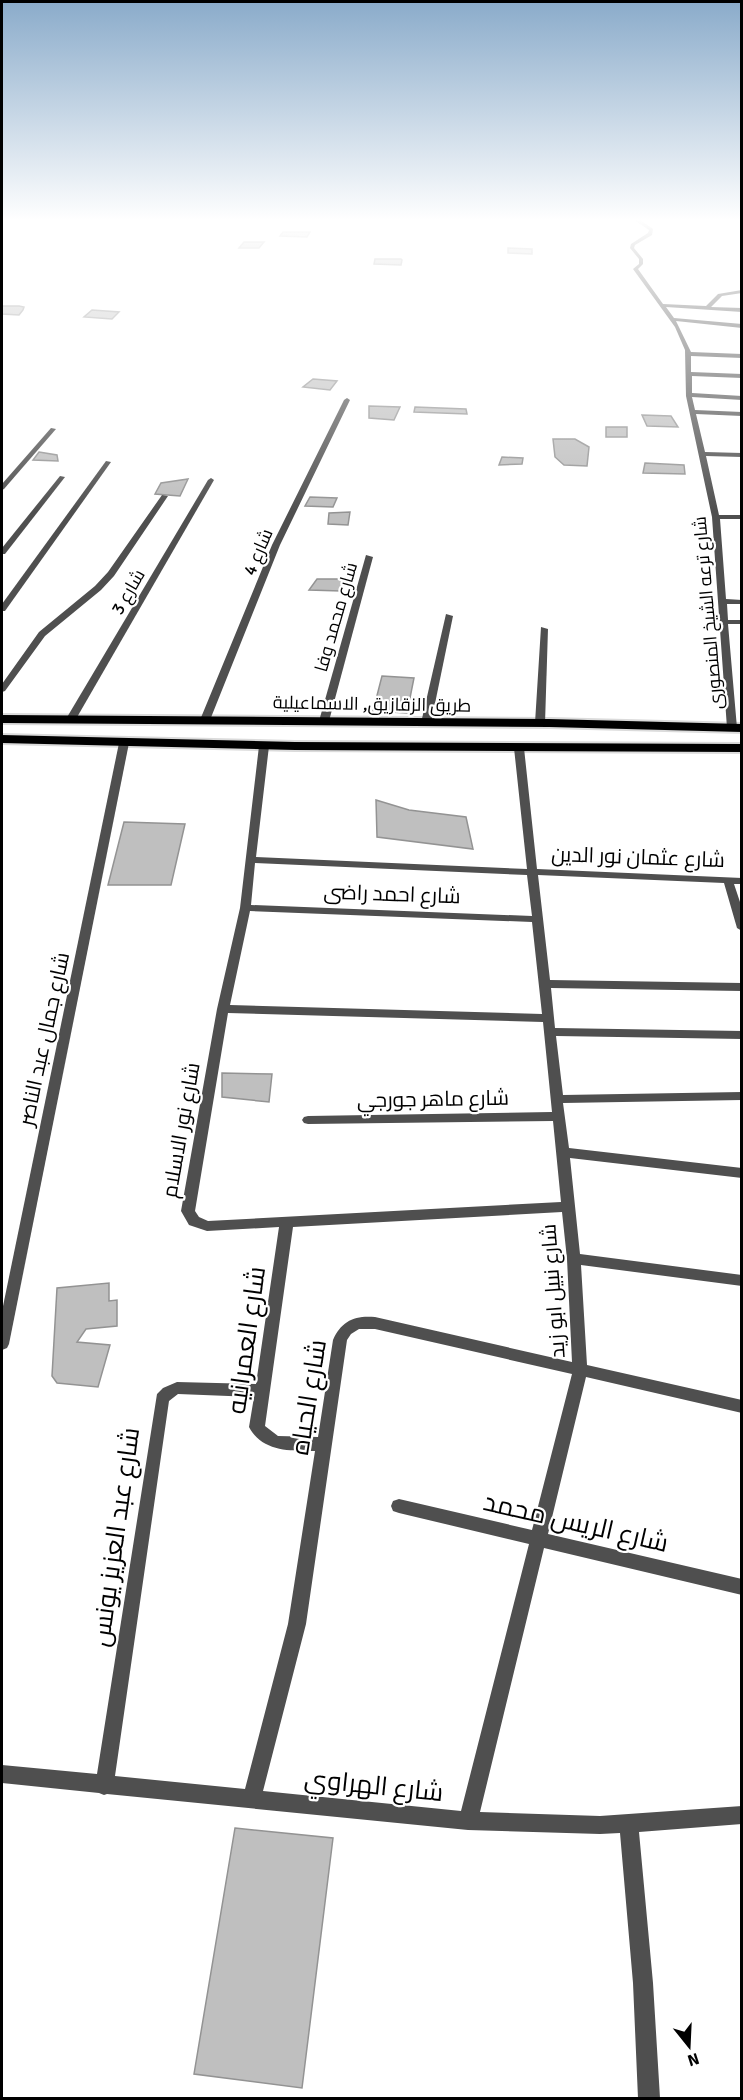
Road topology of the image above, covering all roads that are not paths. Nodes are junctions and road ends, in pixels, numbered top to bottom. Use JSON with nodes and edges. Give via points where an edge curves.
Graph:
{"nodes":[{"id":1,"x":670,"y":316,"type":"edge"},
{"id":2,"x":672,"y":319,"type":"junction"},
{"id":3,"x":741,"y":326,"type":"edge"},
{"id":4,"x":688,"y":354,"type":"junction"},
{"id":5,"x":741,"y":356,"type":"edge"},
{"id":6,"x":688,"y":374,"type":"junction"},
{"id":7,"x":741,"y":376,"type":"edge"},
{"id":8,"x":689,"y":395,"type":"junction"},
{"id":9,"x":741,"y":398,"type":"edge"},
{"id":10,"x":347,"y":400,"type":"dead end"},
{"id":11,"x":693,"y":412,"type":"junction"},
{"id":12,"x":741,"y":414,"type":"edge"},
{"id":13,"x":53,"y":429,"type":"dead end"},
{"id":14,"x":701,"y":454,"type":"junction"},
{"id":15,"x":741,"y":455,"type":"edge"},
{"id":16,"x":108,"y":462,"type":"dead end"},
{"id":17,"x":62,"y":477,"type":"dead end"},
{"id":18,"x":211,"y":480,"type":"dead end"},
{"id":19,"x":2,"y":488,"type":"edge"},
{"id":20,"x":164,"y":496,"type":"dead end"},
{"id":21,"x":716,"y":517,"type":"junction"},
{"id":22,"x":741,"y":517,"type":"edge"},
{"id":23,"x":2,"y":552,"type":"edge"},
{"id":24,"x":369,"y":557,"type":"dead end"},
{"id":25,"x":723,"y":601,"type":"junction"},
{"id":26,"x":741,"y":602,"type":"edge"},
{"id":27,"x":2,"y":609,"type":"edge"},
{"id":28,"x":449,"y":616,"type":"dead end"},
{"id":29,"x":724,"y":622,"type":"junction"},
{"id":30,"x":741,"y":622,"type":"edge"},
{"id":31,"x":544,"y":628,"type":"dead end"},
{"id":32,"x":2,"y":689,"type":"edge"},
{"id":33,"x":2,"y":719,"type":"edge"},
{"id":34,"x":71,"y":719,"type":"junction"},
{"id":35,"x":166,"y":720,"type":"junction"},
{"id":36,"x":205,"y":720,"type":"junction"},
{"id":37,"x":253,"y":721,"type":"junction"},
{"id":38,"x":324,"y":721,"type":"junction"},
{"id":39,"x":426,"y":723,"type":"junction"},
{"id":40,"x":540,"y":723,"type":"junction"},
{"id":41,"x":737,"y":728,"type":"edge"},
{"id":42,"x":2,"y":739,"type":"edge"},
{"id":43,"x":124,"y":743,"type":"junction"},
{"id":44,"x":154,"y":743,"type":"junction"},
{"id":45,"x":247,"y":745,"type":"junction"},
{"id":46,"x":264,"y":746,"type":"junction"},
{"id":47,"x":519,"y":748,"type":"junction"},
{"id":48,"x":741,"y":748,"type":"edge"},
{"id":49,"x":251,"y":860,"type":"junction"},
{"id":50,"x":532,"y":872,"type":"junction"},
{"id":51,"x":728,"y":880,"type":"junction"},
{"id":52,"x":741,"y":881,"type":"edge"},
{"id":53,"x":245,"y":908,"type":"junction"},
{"id":54,"x":537,"y":918,"type":"junction"},
{"id":55,"x":741,"y":928,"type":"edge"},
{"id":56,"x":544,"y":984,"type":"junction"},
{"id":57,"x":741,"y":987,"type":"edge"},
{"id":58,"x":223,"y":1009,"type":"junction"},
{"id":59,"x":548,"y":1025,"type":"junction"},
{"id":60,"x":741,"y":1035,"type":"edge"},
{"id":61,"x":741,"y":1096,"type":"edge"},
{"id":62,"x":556,"y":1099,"type":"junction"},
{"id":63,"x":558,"y":1116,"type":"junction"},
{"id":64,"x":308,"y":1120,"type":"dead end"},
{"id":65,"x":562,"y":1152,"type":"junction"},
{"id":66,"x":741,"y":1173,"type":"edge"},
{"id":67,"x":568,"y":1207,"type":"junction"},
{"id":68,"x":287,"y":1221,"type":"junction"},
{"id":69,"x":574,"y":1259,"type":"junction"},
{"id":70,"x":741,"y":1281,"type":"edge"},
{"id":71,"x":2,"y":1344,"type":"edge"},
{"id":72,"x":580,"y":1370,"type":"junction"},
{"id":73,"x":261,"y":1391,"type":"junction"},
{"id":74,"x":741,"y":1407,"type":"edge"},
{"id":75,"x":325,"y":1444,"type":"junction"},
{"id":76,"x":399,"y":1506,"type":"dead end"},
{"id":77,"x":538,"y":1539,"type":"junction"},
{"id":78,"x":741,"y":1587,"type":"edge"},
{"id":79,"x":2,"y":1774,"type":"edge"},
{"id":80,"x":104,"y":1786,"type":"junction"},
{"id":81,"x":251,"y":1800,"type":"junction"},
{"id":82,"x":741,"y":1815,"type":"edge"},
{"id":83,"x":468,"y":1821,"type":"junction"},
{"id":84,"x":629,"y":1822,"type":"junction"},
{"id":85,"x":649,"y":2098,"type":"edge"}],
"edges":[{"from":1,"to":2,"type":"street","name":"شارع ترعه الشيخ المنصورى"},
{"from":2,"to":3,"type":"street"},
{"from":2,"to":4,"type":"street","name":"شارع ترعه الشيخ المنصورى"},
{"from":4,"to":5,"type":"street"},
{"from":4,"to":6,"type":"street","name":"شارع ترعه الشيخ المنصورى"},
{"from":6,"to":7,"type":"street"},
{"from":6,"to":8,"type":"street","name":"شارع ترعه الشيخ المنصورى"},
{"from":8,"to":9,"type":"street"},
{"from":8,"to":11,"type":"street","name":"شارع ترعه الشيخ المنصورى"},
{"from":10,"to":36,"type":"street","name":"شارع 4","via":[[276,545]]},
{"from":11,"to":12,"type":"street"},
{"from":11,"to":14,"type":"street","name":"شارع ترعه الشيخ المنصورى"},
{"from":13,"to":19,"type":"street"},
{"from":14,"to":15,"type":"street"},
{"from":14,"to":21,"type":"street","name":"شارع ترعه الشيخ المنصورى"},
{"from":16,"to":27,"type":"street"},
{"from":17,"to":23,"type":"street"},
{"from":18,"to":34,"type":"street","name":"شارع 3"},
{"from":20,"to":32,"type":"street","via":[[111,574],[42,634]]},
{"from":21,"to":22,"type":"street"},
{"from":21,"to":25,"type":"street","name":"شارع ترعه الشيخ المنصورى"},
{"from":24,"to":38,"type":"street","name":"شارع محمد وفا"},
{"from":25,"to":26,"type":"street"},
{"from":25,"to":29,"type":"street","name":"شارع ترعه الشيخ المنصورى"},
{"from":28,"to":39,"type":"street"},
{"from":29,"to":30,"type":"street"},
{"from":29,"to":41,"type":"street","name":"شارع ترعه الشيخ المنصورى"},
{"from":31,"to":40,"type":"street"},
{"from":33,"to":34,"type":"highway","name":"طريق الزقازيق, الاسماعيلية"},
{"from":34,"to":35,"type":"highway","name":"طريق الزقازيق, الاسماعيلية"},
{"from":35,"to":36,"type":"highway","name":"طريق الزقازيق, الاسماعيلية"},
{"from":35,"to":44,"type":"highway"},
{"from":36,"to":37,"type":"highway","name":"طريق الزقازيق, الاسماعيلية"},
{"from":37,"to":38,"type":"highway","name":"طريق الزقازيق, الاسماعيلية"},
{"from":37,"to":45,"type":"highway"},
{"from":38,"to":39,"type":"highway","name":"طريق الزقازيق, الاسماعيلية"},
{"from":39,"to":40,"type":"highway","name":"طريق الزقازيق, الاسماعيلية"},
{"from":40,"to":41,"type":"highway","name":"طريق الزقازيق, الاسماعيلية"},
{"from":42,"to":43,"type":"highway","name":"طريق الزقازيق, الاسماعيلية"},
{"from":43,"to":44,"type":"highway","name":"طريق الزقازيق, الاسماعيلية"},
{"from":43,"to":71,"type":"street","name":"شارع جمال عبد الناصر"},
{"from":44,"to":45,"type":"highway","name":"طريق الزقازيق, الاسماعيلية"},
{"from":45,"to":46,"type":"highway","name":"طريق الزقازيق, الاسماعيلية"},
{"from":46,"to":47,"type":"highway","name":"طريق الزقازيق, الاسماعيلية"},
{"from":46,"to":49,"type":"street","name":"شارع نور الاسلام"},
{"from":47,"to":48,"type":"highway","name":"طريق الزقازيق, الاسماعيلية"},
{"from":47,"to":50,"type":"street","name":"شارع نبيل ابو زيد"},
{"from":49,"to":50,"type":"street","name":"شارع عثمان نور الدين"},
{"from":49,"to":53,"type":"street","name":"شارع نور الاسلام"},
{"from":50,"to":51,"type":"street","name":"شارع عثمان نور الدين"},
{"from":50,"to":54,"type":"street","name":"شارع نبيل ابو زيد"},
{"from":51,"to":52,"type":"street","name":"شارع عثمان نور الدين"},
{"from":51,"to":55,"type":"street"},
{"from":53,"to":54,"type":"street","name":"شارع احمد راضى"},
{"from":53,"to":58,"type":"street","name":"شارع نور الاسلام"},
{"from":54,"to":56,"type":"street","name":"شارع نبيل ابو زيد"},
{"from":56,"to":57,"type":"street"},
{"from":56,"to":59,"type":"street","name":"شارع نبيل ابو زيد"},
{"from":58,"to":59,"type":"street"},
{"from":58,"to":68,"type":"street","name":"شارع نور الاسلام","via":[[188,1210],[194,1221],[207,1226]]},
{"from":59,"to":60,"type":"street"},
{"from":59,"to":62,"type":"street","name":"شارع نبيل ابو زيد"},
{"from":61,"to":62,"type":"street"},
{"from":62,"to":63,"type":"street","name":"شارع نبيل ابو زيد"},
{"from":63,"to":64,"type":"street","name":"شارع ماهر جورجي"},
{"from":63,"to":65,"type":"street","name":"شارع نبيل ابو زيد"},
{"from":65,"to":66,"type":"street"},
{"from":65,"to":67,"type":"street","name":"شارع نبيل ابو زيد"},
{"from":67,"to":68,"type":"street","name":"شارع نور الاسلام"},
{"from":67,"to":69,"type":"street","name":"شارع نبيل ابو زيد"},
{"from":68,"to":73,"type":"street","name":"شارع العمرانيه"},
{"from":69,"to":70,"type":"street"},
{"from":69,"to":72,"type":"street","name":"شارع نبيل ابو زيد"},
{"from":72,"to":74,"type":"street","name":"شارع الحياه"},
{"from":72,"to":75,"type":"street","name":"شارع الحياه","via":[[359,1322],[346,1329],[340,1340]]},
{"from":72,"to":77,"type":"street","name":"شارع نبيل ابو زيد"},
{"from":73,"to":75,"type":"street","name":"شارع العمرانيه","via":[[257,1427],[267,1439],[275,1443]]},
{"from":73,"to":80,"type":"street","name":"شارع عبد العزيز يونس","via":[[177,1388],[162,1399]]},
{"from":75,"to":81,"type":"street","name":"شارع الحياه","via":[[297,1624]]},
{"from":76,"to":77,"type":"street","name":"شارع الريس محمد"},
{"from":77,"to":78,"type":"street","name":"شارع الريس محمد"},
{"from":77,"to":83,"type":"street","name":"شارع نبيل ابو زيد"},
{"from":79,"to":80,"type":"street","name":"شارع الهراوي"},
{"from":80,"to":81,"type":"street","name":"شارع الهراوي"},
{"from":81,"to":83,"type":"street","name":"شارع الهراوي"},
{"from":82,"to":84,"type":"street","name":"شارع الهراوي"},
{"from":83,"to":84,"type":"street","name":"شارع الهراوي","via":[[600,1825]]},
{"from":84,"to":85,"type":"street"}]}
